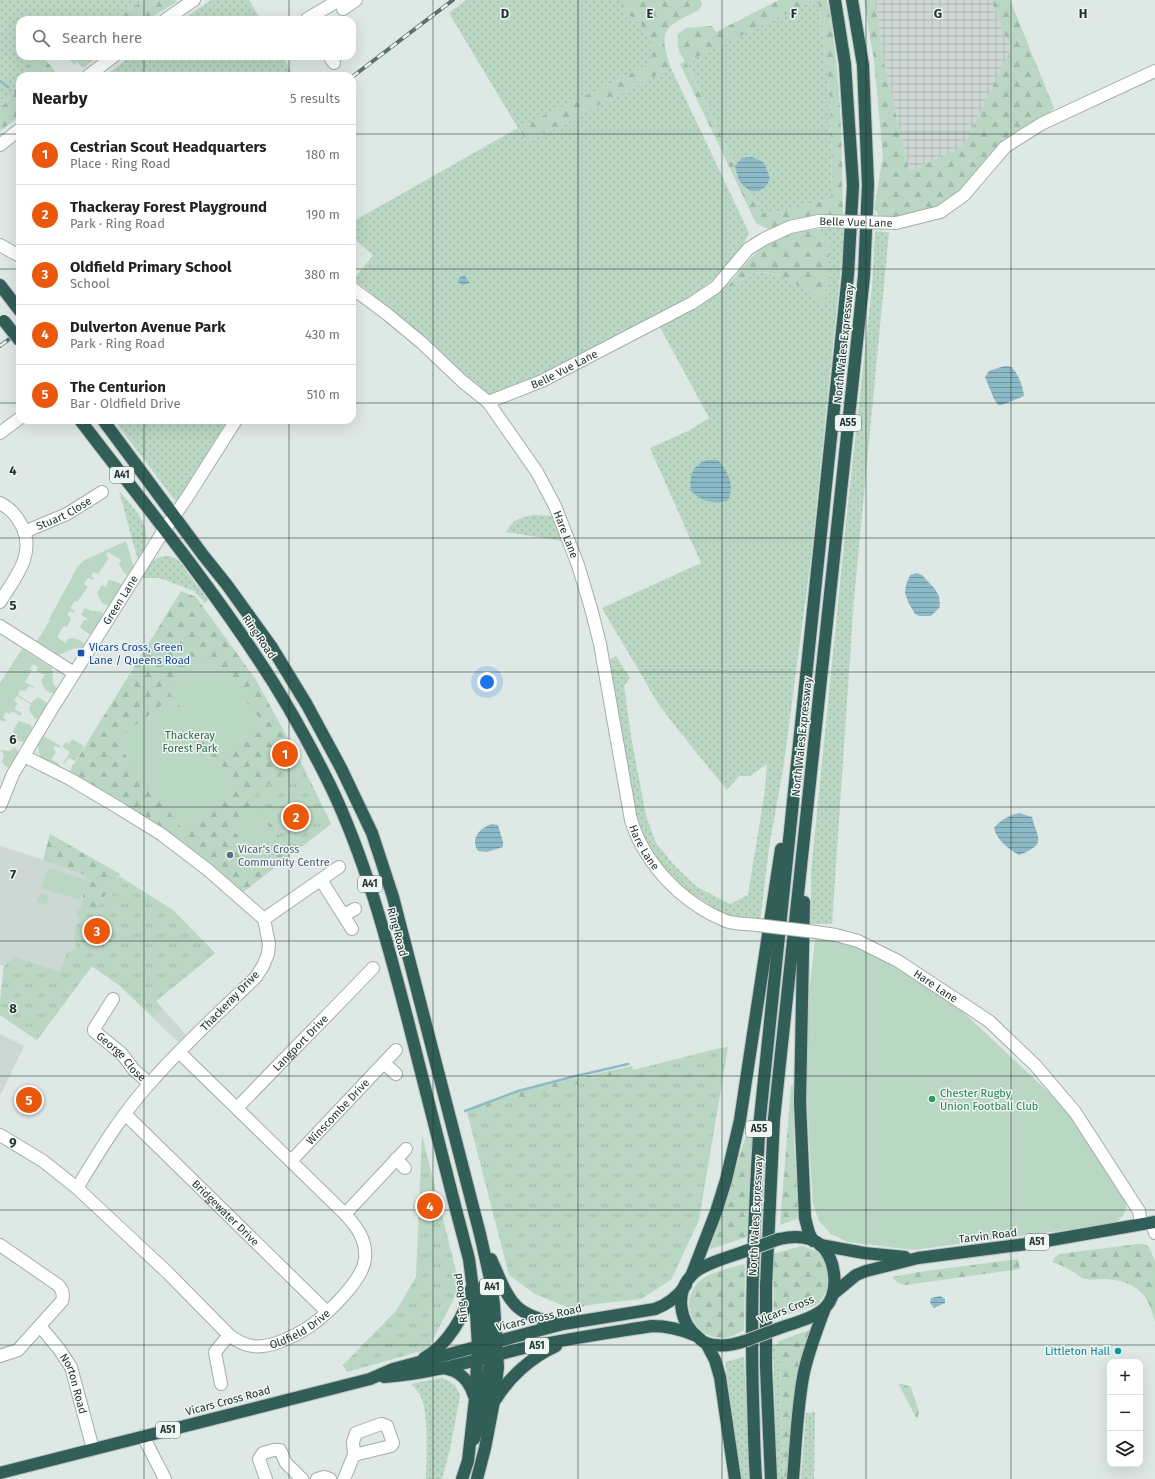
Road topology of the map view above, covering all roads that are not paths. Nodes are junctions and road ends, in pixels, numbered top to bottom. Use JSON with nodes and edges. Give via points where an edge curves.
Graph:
{"nodes":[{"id":1,"x":194,"y":0,"type":"edge"},
{"id":2,"x":356,"y":0,"type":"edge"},
{"id":3,"x":836,"y":0,"type":"edge"},
{"id":4,"x":852,"y":0,"type":"edge"},
{"id":5,"x":341,"y":4,"type":"edge"},
{"id":6,"x":171,"y":16,"type":"edge"},
{"id":7,"x":314,"y":16,"type":"edge"},
{"id":8,"x":109,"y":60,"type":"edge"},
{"id":9,"x":1155,"y":71,"type":"edge"},
{"id":10,"x":93,"y":72,"type":"edge"},
{"id":11,"x":16,"y":132,"type":"edge"},
{"id":12,"x":0,"y":145,"type":"edge"},
{"id":13,"x":0,"y":245,"type":"edge"},
{"id":14,"x":16,"y":255,"type":"edge"},
{"id":15,"x":0,"y":285,"type":"edge"},
{"id":16,"x":356,"y":291,"type":"edge"},
{"id":17,"x":16,"y":306,"type":"edge"},
{"id":18,"x":2,"y":318,"type":"edge"},
{"id":19,"x":16,"y":336,"type":"edge"},
{"id":20,"x":488,"y":402,"type":"junction"},
{"id":21,"x":16,"y":421,"type":"edge"},
{"id":22,"x":83,"y":424,"type":"edge"},
{"id":23,"x":106,"y":424,"type":"edge"},
{"id":24,"x":233,"y":424,"type":"edge"},
{"id":25,"x":0,"y":433,"type":"edge"},
{"id":26,"x":102,"y":492,"type":"dead end"},
{"id":27,"x":0,"y":503,"type":"edge"},
{"id":28,"x":174,"y":516,"type":"junction"},
{"id":29,"x":164,"y":530,"type":"junction"},
{"id":30,"x":24,"y":532,"type":"junction"},
{"id":31,"x":0,"y":602,"type":"edge"},
{"id":32,"x":0,"y":626,"type":"edge"},
{"id":33,"x":74,"y":673,"type":"junction"},
{"id":34,"x":24,"y":756,"type":"junction"},
{"id":35,"x":796,"y":781,"type":"junction"},
{"id":36,"x":0,"y":806,"type":"edge"},
{"id":37,"x":803,"y":846,"type":"junction"},
{"id":38,"x":339,"y":867,"type":"dead end"},
{"id":39,"x":321,"y":880,"type":"junction"},
{"id":40,"x":355,"y":909,"type":"dead end"},
{"id":41,"x":344,"y":915,"type":"junction"},
{"id":42,"x":264,"y":919,"type":"junction"},
{"id":43,"x":352,"y":928,"type":"dead end"},
{"id":44,"x":373,"y":968,"type":"dead end"},
{"id":45,"x":113,"y":999,"type":"dead end"},
{"id":46,"x":396,"y":1050,"type":"dead end"},
{"id":47,"x":179,"y":1052,"type":"junction"},
{"id":48,"x":384,"y":1063,"type":"junction"},
{"id":49,"x":396,"y":1074,"type":"dead end"},
{"id":50,"x":149,"y":1083,"type":"junction"},
{"id":51,"x":237,"y":1108,"type":"junction"},
{"id":52,"x":125,"y":1114,"type":"junction"},
{"id":53,"x":0,"y":1135,"type":"edge"},
{"id":54,"x":406,"y":1149,"type":"dead end"},
{"id":55,"x":396,"y":1159,"type":"junction"},
{"id":56,"x":291,"y":1161,"type":"junction"},
{"id":57,"x":405,"y":1168,"type":"dead end"},
{"id":58,"x":77,"y":1188,"type":"junction"},
{"id":59,"x":345,"y":1214,"type":"junction"},
{"id":60,"x":1151,"y":1226,"type":"edge"},
{"id":61,"x":480,"y":1234,"type":"junction"},
{"id":62,"x":817,"y":1243,"type":"junction"},
{"id":63,"x":0,"y":1245,"type":"edge"},
{"id":64,"x":918,"y":1258,"type":"junction"},
{"id":65,"x":689,"y":1279,"type":"junction"},
{"id":66,"x":473,"y":1283,"type":"junction"},
{"id":67,"x":833,"y":1294,"type":"junction"},
{"id":68,"x":825,"y":1308,"type":"junction"},
{"id":69,"x":327,"y":1312,"type":"junction"},
{"id":70,"x":563,"y":1324,"type":"junction"},
{"id":71,"x":40,"y":1326,"type":"junction"},
{"id":72,"x":229,"y":1335,"type":"junction"},
{"id":73,"x":694,"y":1335,"type":"junction"},
{"id":74,"x":578,"y":1338,"type":"junction"},
{"id":75,"x":706,"y":1343,"type":"junction"},
{"id":76,"x":486,"y":1344,"type":"junction"},
{"id":77,"x":0,"y":1356,"type":"edge"},
{"id":78,"x":494,"y":1356,"type":"junction"},
{"id":79,"x":478,"y":1360,"type":"junction"},
{"id":80,"x":415,"y":1363,"type":"junction"},
{"id":81,"x":444,"y":1368,"type":"junction"},
{"id":82,"x":370,"y":1379,"type":"junction"},
{"id":83,"x":222,"y":1384,"type":"dead end"},
{"id":84,"x":475,"y":1399,"type":"junction"},
{"id":85,"x":494,"y":1401,"type":"junction"},
{"id":86,"x":143,"y":1436,"type":"junction"},
{"id":87,"x":93,"y":1449,"type":"junction"},
{"id":88,"x":354,"y":1455,"type":"dead end"},
{"id":89,"x":468,"y":1461,"type":"junction"},
{"id":90,"x":0,"y":1473,"type":"edge"},
{"id":91,"x":165,"y":1479,"type":"edge"},
{"id":92,"x":266,"y":1479,"type":"edge"},
{"id":93,"x":302,"y":1479,"type":"edge"},
{"id":94,"x":317,"y":1479,"type":"edge"},
{"id":95,"x":330,"y":1479,"type":"edge"},
{"id":96,"x":344,"y":1479,"type":"edge"},
{"id":97,"x":462,"y":1479,"type":"edge"},
{"id":98,"x":477,"y":1479,"type":"edge"},
{"id":99,"x":735,"y":1479,"type":"edge"},
{"id":100,"x":756,"y":1479,"type":"edge"},
{"id":101,"x":771,"y":1479,"type":"edge"},
{"id":102,"x":793,"y":1479,"type":"edge"}],
"edges":[{"from":1,"to":6,"type":"street"},
{"from":2,"to":5,"type":"street"},
{"from":3,"to":35,"type":"highway","name":"North Wales Expressway","number":"A55","via":[[845,64],[852,185],[848,274]]},
{"from":4,"to":37,"type":"highway","name":"North Wales Expressway","number":"A55","via":[[863,73],[868,185],[864,276]]},
{"from":5,"to":7,"type":"street"},
{"from":8,"to":10,"type":"street"},
{"from":9,"to":20,"type":"street","name":"Belle Vue Lane","bridge":true,"via":[[1041,124],[1005,146],[964,195],[940,212],[896,223],[819,221],[790,227],[764,238],[748,249],[716,287],[692,303],[542,381]]},
{"from":11,"to":12,"type":"street"},
{"from":13,"to":14,"type":"street"},
{"from":15,"to":17,"type":"highway"},
{"from":16,"to":20,"type":"street","name":"Hare Lane","via":[[422,343]]},
{"from":18,"to":19,"type":"highway","bridge":true},
{"from":20,"to":60,"type":"street","name":"Hare Lane","bridge":true,"via":[[537,472],[555,506],[578,565],[600,644],[631,820],[641,845],[654,865],[677,890],[703,909],[727,921],[836,935],[858,941],[898,961],[989,1021],[1035,1065],[1075,1112]]},
{"from":21,"to":25,"type":"street"},
{"from":22,"to":29,"type":"highway","name":"Ring Road","number":"A41"},
{"from":23,"to":28,"type":"highway","name":"Ring Road","number":"A41"},
{"from":24,"to":28,"type":"street","name":"Green Lane"},
{"from":26,"to":30,"type":"street","name":"Stuart Close","via":[[57,519]]},
{"from":27,"to":30,"type":"street","via":[[18,517]]},
{"from":28,"to":29,"type":"street","name":"Green Lane"},
{"from":28,"to":61,"type":"highway","name":"Ring Road","number":"A41","via":[[236,598],[295,685],[341,768],[372,833],[395,904]]},
{"from":29,"to":33,"type":"street","name":"Green Lane"},
{"from":29,"to":66,"type":"highway","name":"Ring Road","number":"A41","via":[[222,606],[261,663],[299,726],[330,786],[359,852],[396,975]]},
{"from":30,"to":31,"type":"street","via":[[27,546],[25,558]]},
{"from":32,"to":33,"type":"street"},
{"from":33,"to":34,"type":"street","name":"Green Lane"},
{"from":34,"to":36,"type":"street","name":"Green Lane"},
{"from":34,"to":42,"type":"street","via":[[114,804],[161,834],[208,870]]},
{"from":35,"to":65,"type":"highway","name":"Vicars Cross","via":[[782,840],[738,1126],[722,1193]]},
{"from":35,"to":100,"type":"highway","name":"North Wales Expressway","number":"A55","via":[[762,1102],[754,1212],[752,1362]]},
{"from":37,"to":62,"type":"highway","name":"Vicars Cross","via":[[800,1102],[805,1218],[808,1229]]},
{"from":37,"to":101,"type":"highway","name":"North Wales Expressway","number":"A55","via":[[774,1119],[769,1209],[766,1367]]},
{"from":38,"to":39,"type":"street"},
{"from":39,"to":41,"type":"street"},
{"from":39,"to":42,"type":"street"},
{"from":40,"to":41,"type":"street"},
{"from":41,"to":43,"type":"street"},
{"from":42,"to":47,"type":"street","name":"Thackeray Drive","via":[[269,944],[268,954],[256,977]]},
{"from":44,"to":51,"type":"street","name":"Langport Drive","via":[[367,980],[302,1041]]},
{"from":45,"to":50,"type":"street","name":"George Close","via":[[94,1029]]},
{"from":46,"to":48,"type":"street","name":"Winscombe Drive"},
{"from":47,"to":50,"type":"street","name":"Thackeray Drive"},
{"from":47,"to":51,"type":"street","name":"Oldfield Drive"},
{"from":48,"to":49,"type":"street"},
{"from":48,"to":56,"type":"street","name":"Winscombe Drive"},
{"from":50,"to":52,"type":"street","name":"Thackeray Drive"},
{"from":51,"to":56,"type":"street","name":"Oldfield Drive"},
{"from":52,"to":58,"type":"street","name":"Thackeray Drive"},
{"from":52,"to":69,"type":"street","name":"Bridgewater Drive"},
{"from":53,"to":58,"type":"street","name":"Oldfield Drive","via":[[43,1161]]},
{"from":54,"to":55,"type":"street"},
{"from":55,"to":57,"type":"street"},
{"from":55,"to":59,"type":"street"},
{"from":56,"to":59,"type":"street","name":"Oldfield Drive"},
{"from":58,"to":72,"type":"street","name":"Oldfield Drive","via":[[170,1275]]},
{"from":59,"to":69,"type":"street","name":"Oldfield Drive","via":[[362,1235],[365,1259],[355,1282]]},
{"from":60,"to":64,"type":"highway","name":"Tarvin Road","number":"A51"},
{"from":61,"to":70,"type":"highway","via":[[503,1289],[511,1301],[529,1314]]},
{"from":61,"to":76,"type":"highway","name":"Ring Road","number":"A41","via":[[494,1305]]},
{"from":62,"to":64,"type":"highway","number":"A51","via":[[864,1253]]},
{"from":62,"to":65,"type":"highway","number":"A51","bridge":true,"via":[[805,1238],[779,1239],[706,1266]]},
{"from":62,"to":67,"type":"highway","name":"Vicars Cross","number":"A51","via":[[825,1251],[832,1267],[835,1284]]},
{"from":63,"to":71,"type":"street","via":[[58,1285],[63,1292],[62,1301]]},
{"from":64,"to":67,"type":"highway","number":"A51","via":[[856,1275]]},
{"from":65,"to":70,"type":"highway","name":"Vicars Cross Road","number":"A51","via":[[673,1299],[655,1309]]},
{"from":65,"to":73,"type":"highway","name":"Vicars Cross","number":"A51","via":[[682,1294],[681,1309],[686,1324]]},
{"from":66,"to":76,"type":"highway","name":"Ring Road","number":"A41","via":[[477,1314]]},
{"from":66,"to":80,"type":"highway","via":[[467,1304],[443,1344],[432,1354]]},
{"from":67,"to":68,"type":"highway","name":"Vicars Cross","number":"A51"},
{"from":68,"to":75,"type":"highway","name":"Vicars Cross","number":"A51","bridge":true,"via":[[808,1318],[745,1341],[722,1346]]},
{"from":68,"to":102,"type":"highway","via":[[804,1373]]},
{"from":69,"to":72,"type":"street","name":"Oldfield Drive","via":[[312,1325],[273,1344],[254,1346],[239,1343]]},
{"from":70,"to":76,"type":"highway","name":"Vicars Cross Road","number":"A51"},
{"from":71,"to":77,"type":"street","via":[[18,1350]]},
{"from":71,"to":87,"type":"street","name":"Norton Road","via":[[71,1368]]},
{"from":72,"to":83,"type":"street","via":[[215,1352]]},
{"from":73,"to":74,"type":"highway","name":"Vicars Cross Road","number":"A51","via":[[677,1328],[652,1326]]},
{"from":73,"to":75,"type":"highway","name":"Vicars Cross","number":"A51"},
{"from":74,"to":78,"type":"highway","name":"Vicars Cross Road","number":"A51"},
{"from":74,"to":85,"type":"highway","via":[[549,1349],[529,1363],[501,1390]]},
{"from":75,"to":99,"type":"highway","via":[[720,1377]]},
{"from":76,"to":78,"type":"highway","name":"Ring Road","number":"A41"},
{"from":76,"to":79,"type":"highway"},
{"from":76,"to":80,"type":"highway","name":"Vicars Cross Road","number":"A51"},
{"from":78,"to":79,"type":"highway","name":"Vicars Cross Road","number":"A51"},
{"from":78,"to":85,"type":"highway","name":"Ring Road","number":"A41","via":[[497,1378]]},
{"from":78,"to":89,"type":"highway","via":[[480,1422]]},
{"from":79,"to":81,"type":"highway","name":"Vicars Cross Road","number":"A51"},
{"from":79,"to":84,"type":"highway"},
{"from":80,"to":82,"type":"highway","name":"Vicars Cross Road","number":"A51"},
{"from":81,"to":82,"type":"highway","name":"Vicars Cross Road","number":"A51","via":[[406,1376]]},
{"from":81,"to":84,"type":"highway","via":[[456,1371],[465,1378]]},
{"from":82,"to":86,"type":"highway","name":"Vicars Cross Road","number":"A51"},
{"from":84,"to":89,"type":"highway"},
{"from":85,"to":98,"type":"highway","name":"Ring Road","number":"A41"},
{"from":86,"to":87,"type":"highway","name":"Vicars Cross Road","number":"A51"},
{"from":86,"to":91,"type":"street"},
{"from":87,"to":90,"type":"highway","name":"Vicars Cross Road","number":"A51"},
{"from":88,"to":96,"type":"street"},
{"from":89,"to":97,"type":"highway"},
{"from":92,"to":93,"type":"street","via":[[259,1459],[263,1453],[280,1450],[286,1463]]},
{"from":94,"to":95,"type":"street"}]}
